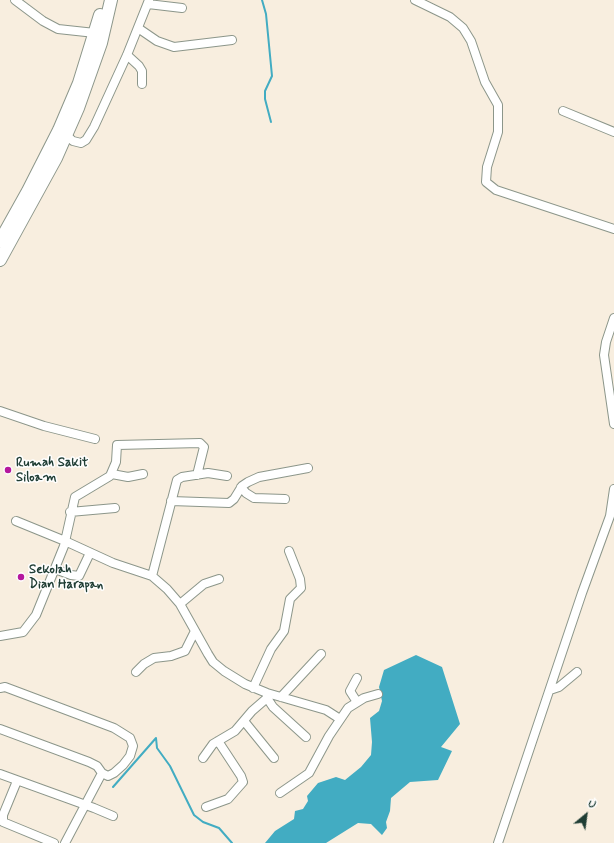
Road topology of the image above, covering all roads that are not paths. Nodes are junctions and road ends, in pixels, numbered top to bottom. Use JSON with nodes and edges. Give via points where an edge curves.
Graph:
{"nodes":[{"id":1,"x":14,"y":0,"type":"edge"},
{"id":2,"x":104,"y":0,"type":"edge"},
{"id":3,"x":111,"y":0,"type":"edge"},
{"id":4,"x":415,"y":0,"type":"edge"},
{"id":5,"x":149,"y":2,"type":"edge"},
{"id":6,"x":182,"y":8,"type":"dead end"},
{"id":7,"x":138,"y":28,"type":"junction"},
{"id":8,"x":95,"y":33,"type":"junction"},
{"id":9,"x":232,"y":40,"type":"dead end"},
{"id":10,"x":127,"y":55,"type":"junction"},
{"id":11,"x":142,"y":84,"type":"dead end"},
{"id":12,"x":563,"y":111,"type":"dead end"},
{"id":13,"x":614,"y":132,"type":"edge"},
{"id":14,"x":66,"y":135,"type":"junction"},
{"id":15,"x":614,"y":229,"type":"edge"},
{"id":16,"x":0,"y":241,"type":"edge"},
{"id":17,"x":0,"y":260,"type":"edge"},
{"id":18,"x":614,"y":318,"type":"edge"},
{"id":19,"x":0,"y":411,"type":"edge"},
{"id":20,"x":614,"y":424,"type":"edge"},
{"id":21,"x":95,"y":439,"type":"dead end"},
{"id":22,"x":308,"y":468,"type":"dead end"},
{"id":23,"x":112,"y":474,"type":"junction"},
{"id":24,"x":143,"y":474,"type":"dead end"},
{"id":25,"x":197,"y":475,"type":"junction"},
{"id":26,"x":227,"y":476,"type":"dead end"},
{"id":27,"x":241,"y":487,"type":"junction"},
{"id":28,"x":614,"y":489,"type":"edge"},
{"id":29,"x":285,"y":499,"type":"dead end"},
{"id":30,"x":171,"y":501,"type":"junction"},
{"id":31,"x":115,"y":508,"type":"dead end"},
{"id":32,"x":70,"y":512,"type":"junction"},
{"id":33,"x":16,"y":521,"type":"dead end"},
{"id":34,"x":65,"y":541,"type":"junction"},
{"id":35,"x":289,"y":552,"type":"dead end"},
{"id":36,"x":90,"y":553,"type":"junction"},
{"id":37,"x":55,"y":568,"type":"junction"},
{"id":38,"x":152,"y":576,"type":"junction"},
{"id":39,"x":219,"y":579,"type":"dead end"},
{"id":40,"x":180,"y":604,"type":"junction"},
{"id":41,"x":195,"y":631,"type":"junction"},
{"id":42,"x":0,"y":636,"type":"edge"},
{"id":43,"x":321,"y":654,"type":"dead end"},
{"id":44,"x":136,"y":672,"type":"dead end"},
{"id":45,"x":577,"y":672,"type":"dead end"},
{"id":46,"x":357,"y":678,"type":"dead end"},
{"id":47,"x":0,"y":688,"type":"edge"},
{"id":48,"x":253,"y":688,"type":"junction"},
{"id":49,"x":550,"y":690,"type":"junction"},
{"id":50,"x":378,"y":694,"type":"dead end"},
{"id":51,"x":267,"y":696,"type":"junction"},
{"id":52,"x":282,"y":697,"type":"junction"},
{"id":53,"x":357,"y":702,"type":"junction"},
{"id":54,"x":340,"y":718,"type":"junction"},
{"id":55,"x":244,"y":721,"type":"junction"},
{"id":56,"x":0,"y":728,"type":"edge"},
{"id":57,"x":306,"y":737,"type":"dead end"},
{"id":58,"x":218,"y":741,"type":"junction"},
{"id":59,"x":203,"y":758,"type":"dead end"},
{"id":60,"x":274,"y":758,"type":"dead end"},
{"id":61,"x":102,"y":773,"type":"junction"},
{"id":62,"x":0,"y":774,"type":"edge"},
{"id":63,"x":17,"y":781,"type":"junction"},
{"id":64,"x":280,"y":793,"type":"dead end"},
{"id":65,"x":86,"y":805,"type":"junction"},
{"id":66,"x":206,"y":807,"type":"dead end"},
{"id":67,"x":113,"y":816,"type":"dead end"},
{"id":68,"x":54,"y":843,"type":"edge"},
{"id":69,"x":65,"y":843,"type":"edge"},
{"id":70,"x":498,"y":843,"type":"edge"}],
"edges":[{"from":1,"to":8,"type":"street","via":[[58,29]]},
{"from":2,"to":8,"type":"highway"},
{"from":3,"to":14,"type":"highway","via":[[89,80]]},
{"from":4,"to":15,"type":"street","via":[[450,17],[463,28],[472,44],[485,82],[498,104],[498,132],[486,167],[486,182],[496,190]]},
{"from":5,"to":6,"type":"street"},
{"from":5,"to":7,"type":"street"},
{"from":7,"to":9,"type":"street","via":[[157,41],[174,47]]},
{"from":7,"to":10,"type":"street"},
{"from":8,"to":16,"type":"highway","via":[[79,83],[59,130]]},
{"from":10,"to":11,"type":"street","via":[[142,71]]},
{"from":10,"to":14,"type":"street","via":[[86,140],[78,143]]},
{"from":12,"to":13,"type":"street"},
{"from":14,"to":17,"type":"highway"},
{"from":18,"to":20,"type":"street","via":[[604,355]]},
{"from":19,"to":21,"type":"street"},
{"from":22,"to":27,"type":"street","via":[[259,477]]},
{"from":23,"to":24,"type":"street","via":[[128,477]]},
{"from":23,"to":25,"type":"street","via":[[117,445],[196,442],[204,446]]},
{"from":23,"to":32,"type":"street","via":[[76,495]]},
{"from":25,"to":26,"type":"street","via":[[208,473]]},
{"from":25,"to":30,"type":"street","via":[[178,479]]},
{"from":27,"to":29,"type":"street","via":[[248,496],[254,498]]},
{"from":27,"to":30,"type":"street","via":[[229,503]]},
{"from":28,"to":49,"type":"street","via":[[610,516]]},
{"from":30,"to":38,"type":"street"},
{"from":31,"to":32,"type":"street"},
{"from":32,"to":34,"type":"street"},
{"from":33,"to":34,"type":"street"},
{"from":34,"to":36,"type":"street"},
{"from":34,"to":37,"type":"street"},
{"from":35,"to":48,"type":"street","via":[[301,588],[290,599],[284,631]]},
{"from":36,"to":37,"type":"street","via":[[78,576]]},
{"from":36,"to":38,"type":"street"},
{"from":37,"to":42,"type":"street","via":[[36,616],[25,631],[16,635]]},
{"from":38,"to":40,"type":"street","via":[[168,589]]},
{"from":39,"to":40,"type":"street","via":[[204,584]]},
{"from":40,"to":41,"type":"street"},
{"from":41,"to":44,"type":"street","via":[[185,651],[154,658]]},
{"from":41,"to":48,"type":"street","via":[[213,662]]},
{"from":43,"to":52,"type":"street"},
{"from":45,"to":49,"type":"street","via":[[559,687]]},
{"from":46,"to":53,"type":"street","via":[[350,690]]},
{"from":47,"to":61,"type":"street","via":[[5,687],[94,720],[130,738],[133,743],[132,749],[123,765],[112,775]]},
{"from":48,"to":51,"type":"street"},
{"from":49,"to":70,"type":"street"},
{"from":50,"to":53,"type":"street"},
{"from":51,"to":52,"type":"street"},
{"from":51,"to":55,"type":"street"},
{"from":51,"to":57,"type":"street","via":[[273,707]]},
{"from":52,"to":54,"type":"street","via":[[326,710]]},
{"from":53,"to":54,"type":"street"},
{"from":54,"to":64,"type":"street","via":[[309,773]]},
{"from":55,"to":58,"type":"street"},
{"from":55,"to":60,"type":"street"},
{"from":56,"to":61,"type":"street","via":[[89,762],[97,766]]},
{"from":58,"to":59,"type":"street"},
{"from":58,"to":66,"type":"street","via":[[242,776],[243,782],[228,799]]},
{"from":61,"to":65,"type":"street"},
{"from":62,"to":63,"type":"street"},
{"from":63,"to":65,"type":"street"},
{"from":63,"to":68,"type":"street","via":[[3,815],[3,822]]},
{"from":65,"to":67,"type":"street"},
{"from":65,"to":69,"type":"street"}]}
